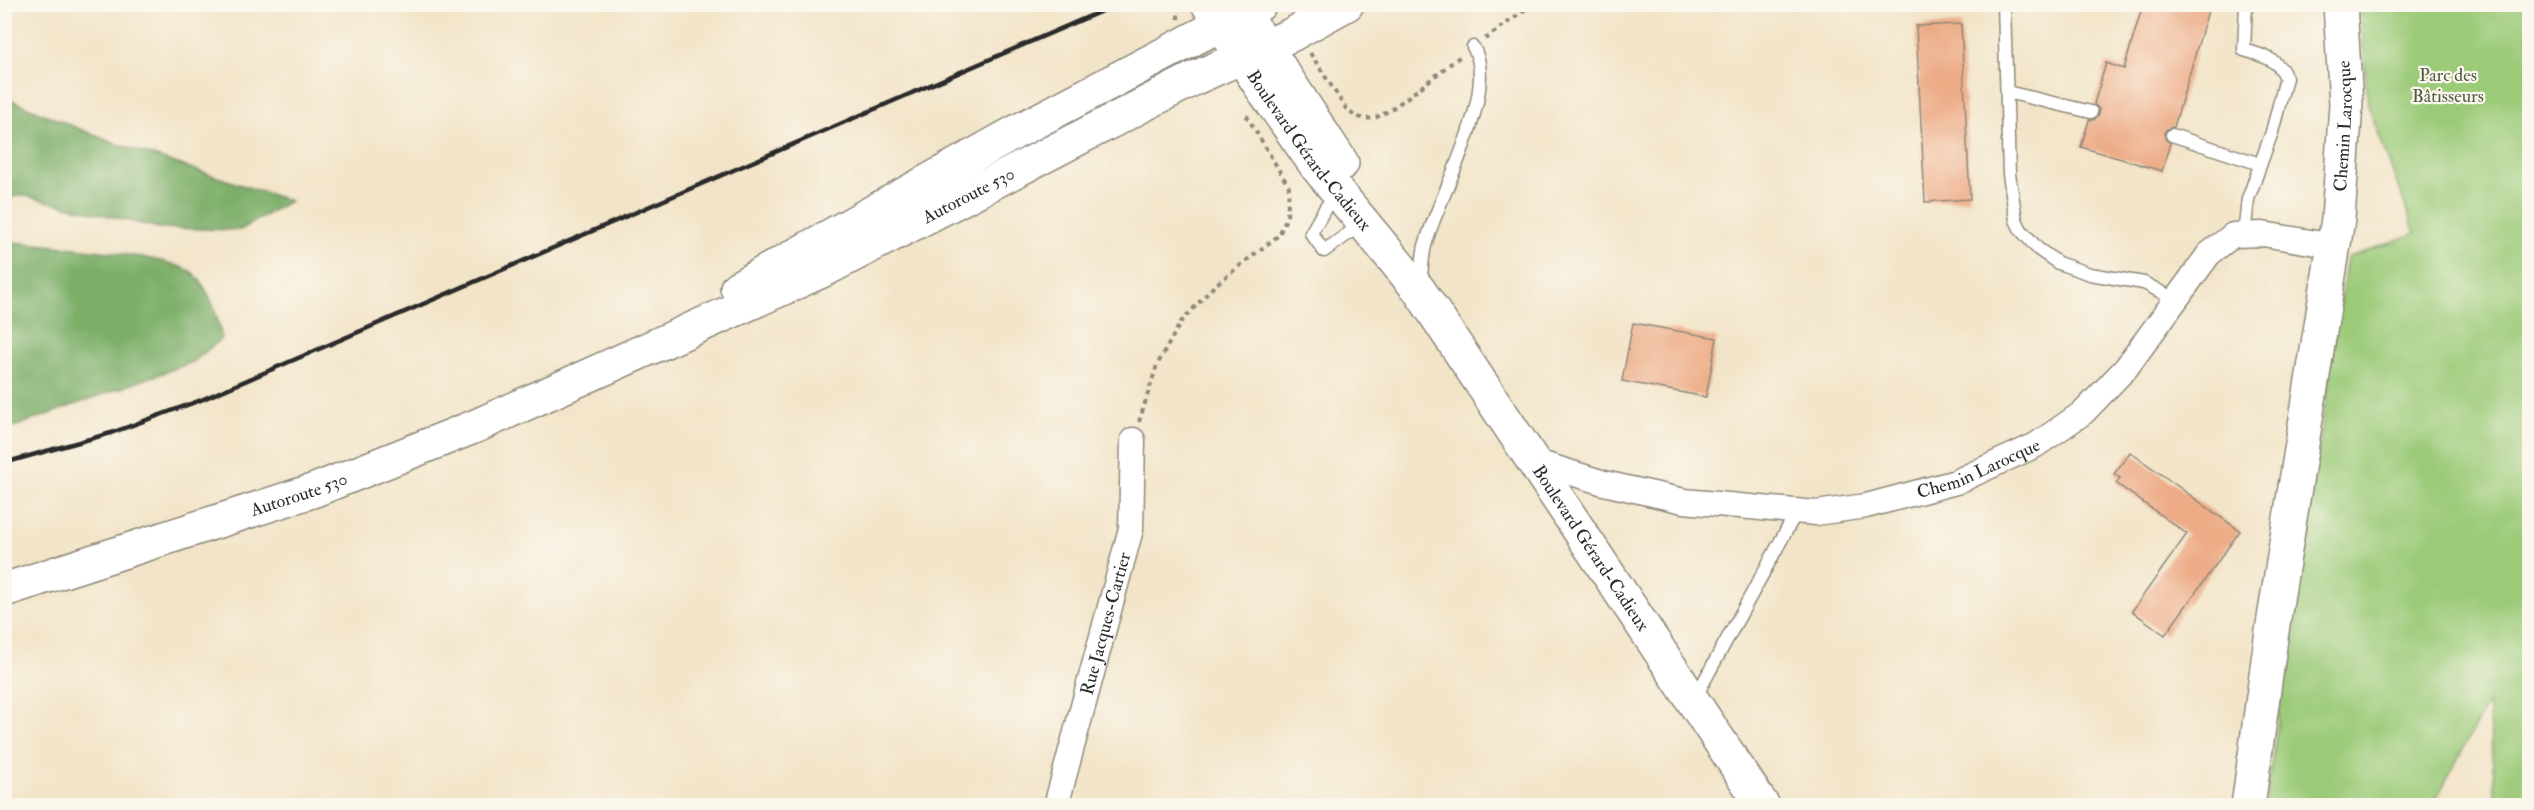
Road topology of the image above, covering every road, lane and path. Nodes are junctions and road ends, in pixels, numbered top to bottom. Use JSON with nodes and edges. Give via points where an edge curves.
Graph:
{"nodes":[{"id":1,"x":1179,"y":4,"type":"edge"},
{"id":2,"x":1347,"y":4,"type":"edge"},
{"id":3,"x":1533,"y":4,"type":"edge"},
{"id":4,"x":2004,"y":4,"type":"edge"},
{"id":5,"x":2246,"y":4,"type":"edge"},
{"id":6,"x":2340,"y":4,"type":"edge"},
{"id":7,"x":1234,"y":10,"type":"edge"},
{"id":8,"x":1176,"y":16,"type":"dead end"},
{"id":9,"x":1473,"y":47,"type":"junction"},
{"id":10,"x":1308,"y":50,"type":"dead end"},
{"id":11,"x":1253,"y":52,"type":"junction"},
{"id":12,"x":2007,"y":92,"type":"junction"},
{"id":13,"x":1239,"y":104,"type":"dead end"},
{"id":14,"x":2091,"y":112,"type":"dead end"},
{"id":15,"x":2172,"y":135,"type":"dead end"},
{"id":16,"x":2260,"y":164,"type":"junction"},
{"id":17,"x":1339,"y":195,"type":"junction"},
{"id":18,"x":1362,"y":223,"type":"junction"},
{"id":19,"x":2244,"y":235,"type":"junction"},
{"id":20,"x":2334,"y":246,"type":"junction"},
{"id":21,"x":1419,"y":290,"type":"junction"},
{"id":22,"x":2174,"y":300,"type":"junction"},
{"id":23,"x":584,"y":376,"type":"junction"},
{"id":24,"x":1137,"y":429,"type":"joint"},
{"id":25,"x":1533,"y":461,"type":"junction"},
{"id":26,"x":1797,"y":511,"type":"junction"},
{"id":27,"x":4,"y":590,"type":"edge"},
{"id":28,"x":1693,"y":701,"type":"junction"},
{"id":29,"x":1056,"y":806,"type":"edge"},
{"id":30,"x":1763,"y":806,"type":"edge"},
{"id":31,"x":2248,"y":806,"type":"edge"}],
"edges":[{"from":1,"to":8,"type":"path"},
{"from":2,"to":11,"type":"main road","name":"Autoroute 530"},
{"from":3,"to":9,"type":"path"},
{"from":4,"to":12,"type":"lane"},
{"from":5,"to":16,"type":"lane","via":[[2244,50],[2272,61],[2286,78]]},
{"from":6,"to":20,"type":"main road","name":"Chemin Larocque","via":[[2345,123]]},
{"from":7,"to":11,"type":"main road","name":"Boulevard Gérard-Cadieux"},
{"from":7,"to":23,"type":"main road","name":"Autoroute 530"},
{"from":9,"to":10,"type":"path","via":[[1385,113],[1368,119],[1347,110]]},
{"from":9,"to":21,"type":"lane","via":[[1481,63],[1479,94],[1425,245]]},
{"from":11,"to":17,"type":"main road","name":"Boulevard Gérard-Cadieux"},
{"from":11,"to":21,"type":"main road","name":"Boulevard Gérard-Cadieux","via":[[1332,150],[1390,232]]},
{"from":11,"to":23,"type":"main road","name":"Autoroute 530","via":[[1193,79],[826,269]]},
{"from":12,"to":14,"type":"lane"},
{"from":12,"to":22,"type":"lane","via":[[2009,174],[2021,230],[2058,263],[2090,274],[2144,283]]},
{"from":13,"to":24,"type":"path","via":[[1289,187],[1287,216],[1278,235],[1214,286],[1181,322],[1157,365]]},
{"from":15,"to":16,"type":"lane"},
{"from":16,"to":19,"type":"lane","via":[[2248,199]]},
{"from":17,"to":18,"type":"main road","name":"Boulevard Gérard-Cadieux"},
{"from":17,"to":18,"type":"lane","via":[[1326,207],[1311,233],[1324,250]]},
{"from":18,"to":21,"type":"main road","name":"Boulevard Gérard-Cadieux"},
{"from":19,"to":20,"type":"street","name":"Chemin Larocque","via":[[2263,234]]},
{"from":19,"to":22,"type":"street","name":"Chemin Larocque","via":[[2233,235],[2209,254]]},
{"from":20,"to":31,"type":"main road","name":"Chemin Larocque"},
{"from":21,"to":25,"type":"main road","name":"Boulevard Gérard-Cadieux"},
{"from":22,"to":26,"type":"street","name":"Chemin Larocque","via":[[2119,376],[2084,412],[2036,445],[1956,482],[1866,506],[1816,513]]},
{"from":23,"to":27,"type":"main road","name":"Autoroute 530","via":[[466,430],[333,483]]},
{"from":24,"to":29,"type":"street","name":"Rue Jacques-Cartier","via":[[1131,530]]},
{"from":25,"to":26,"type":"street","name":"Chemin Larocque","via":[[1604,483],[1684,501]]},
{"from":25,"to":28,"type":"main road","name":"Boulevard Gérard-Cadieux"},
{"from":26,"to":28,"type":"lane"},
{"from":28,"to":30,"type":"main road","name":"Boulevard Gérard-Cadieux"}]}
